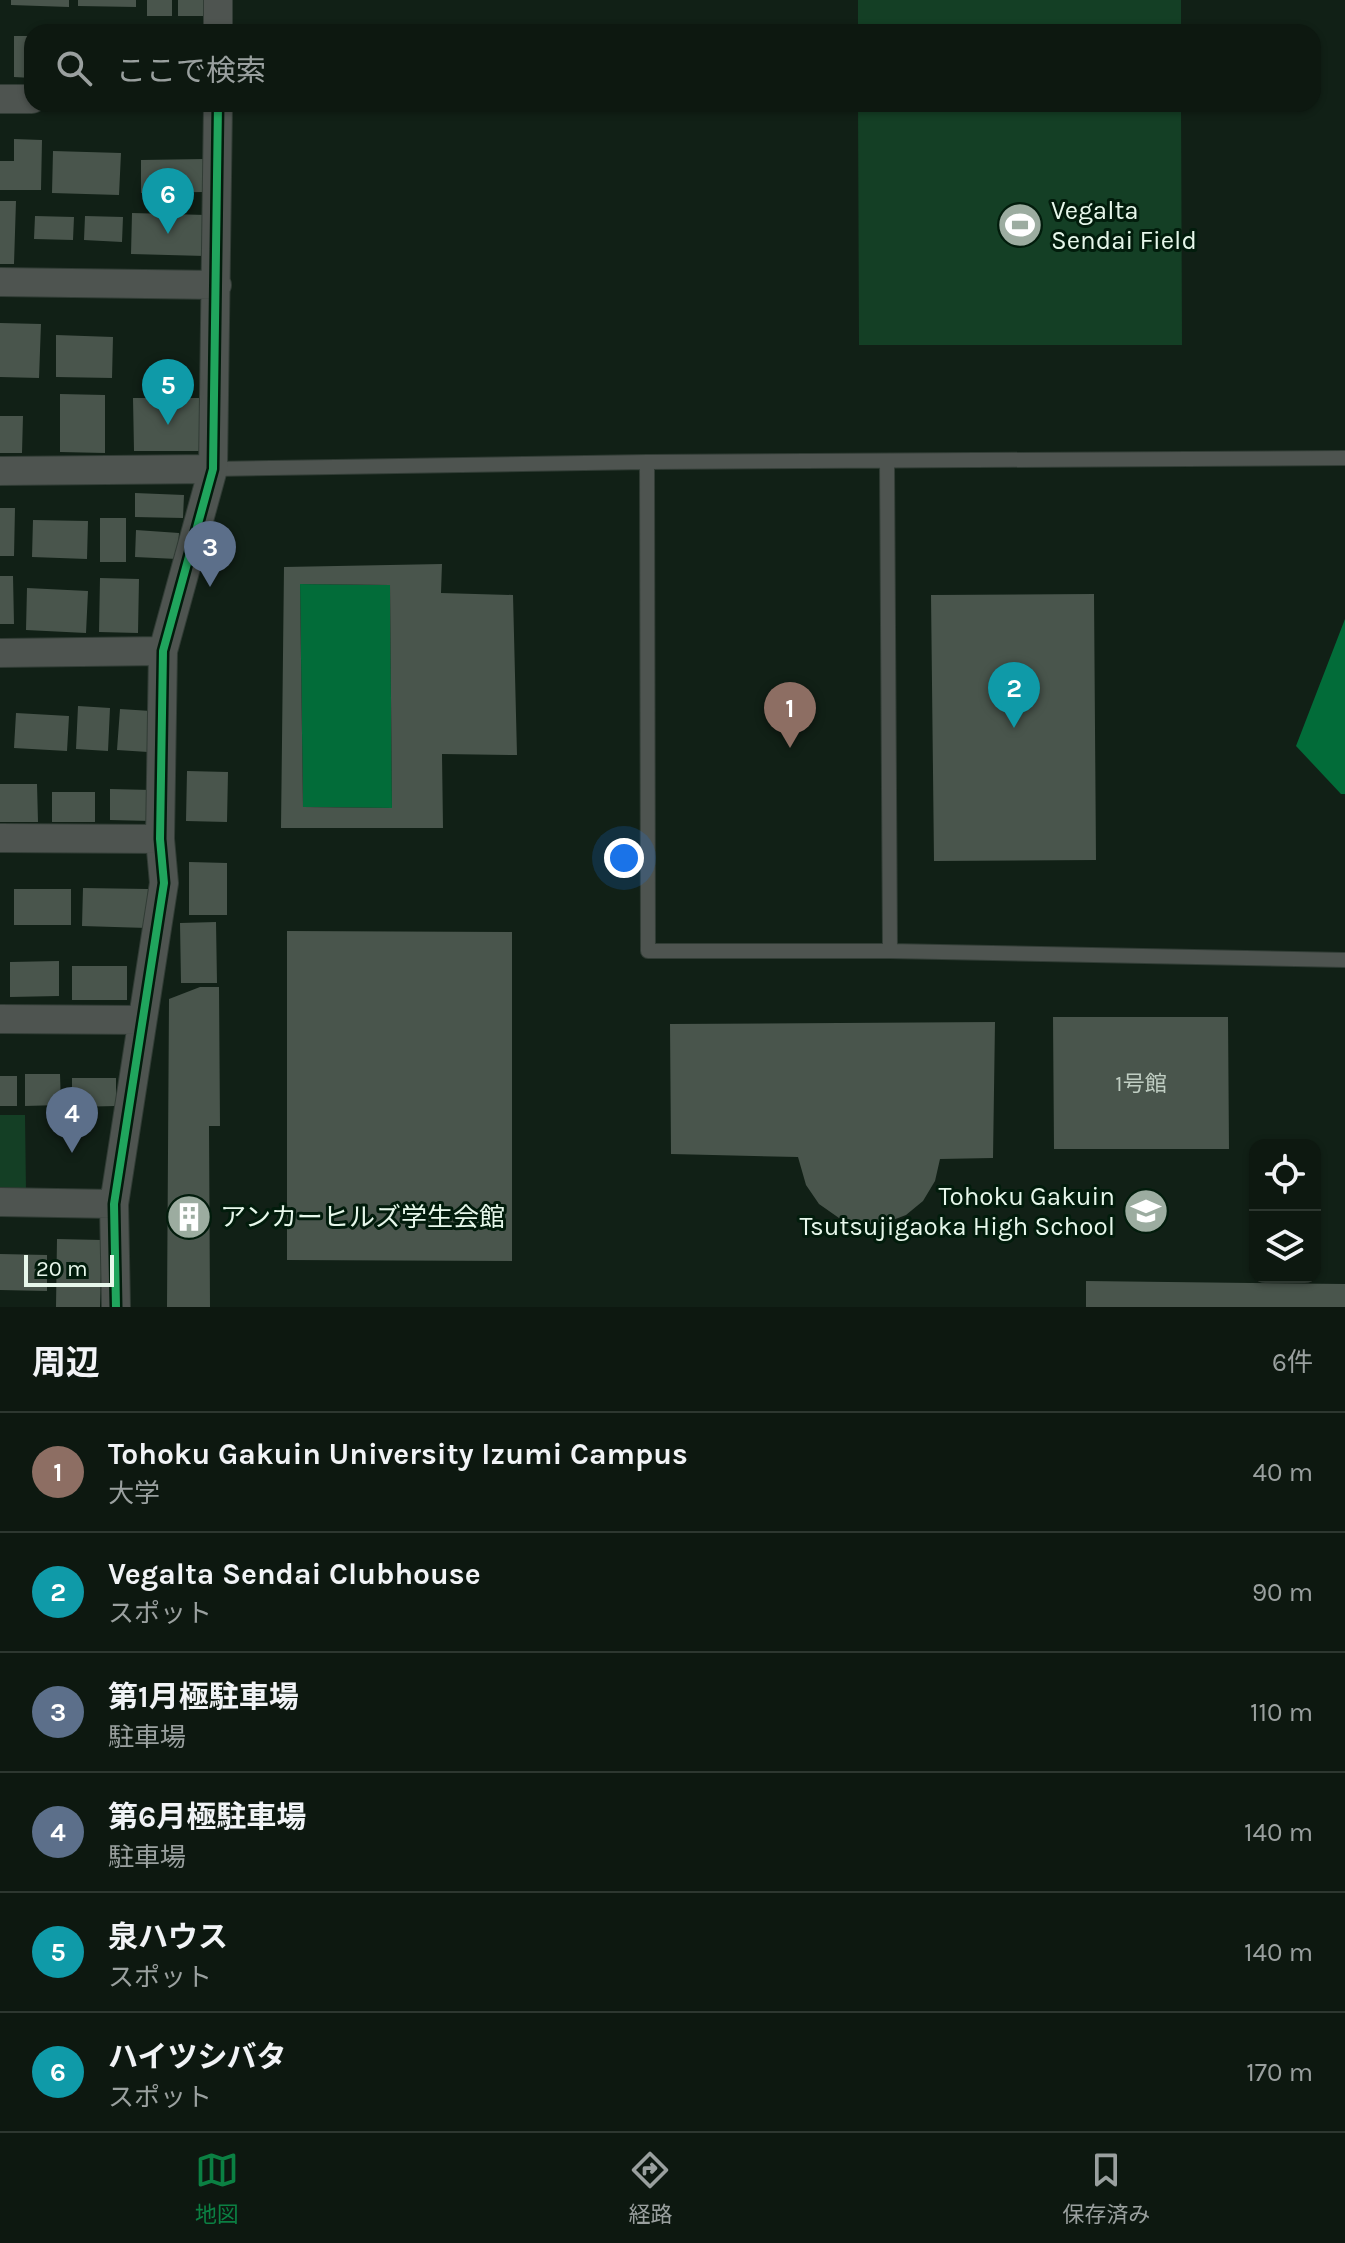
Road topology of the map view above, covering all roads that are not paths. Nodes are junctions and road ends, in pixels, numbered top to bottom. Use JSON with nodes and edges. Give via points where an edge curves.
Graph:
{"nodes":[{"id":1,"x":218,"y":0,"type":"edge"},
{"id":2,"x":218,"y":24,"type":"edge"},
{"id":3,"x":0,"y":99,"type":"edge"},
{"id":4,"x":24,"y":99,"type":"edge"},
{"id":5,"x":218,"y":112,"type":"edge"},
{"id":6,"x":0,"y":282,"type":"edge"},
{"id":7,"x":217,"y":285,"type":"junction"},
{"id":8,"x":1345,"y":458,"type":"edge"},
{"id":9,"x":647,"y":462,"type":"junction"},
{"id":10,"x":887,"y":462,"type":"junction"},
{"id":11,"x":213,"y":469,"type":"junction"},
{"id":12,"x":0,"y":471,"type":"edge"},
{"id":13,"x":163,"y":651,"type":"junction"},
{"id":14,"x":0,"y":653,"type":"edge"},
{"id":15,"x":0,"y":838,"type":"edge"},
{"id":16,"x":160,"y":839,"type":"junction"},
{"id":17,"x":890,"y":951,"type":"junction"},
{"id":18,"x":1345,"y":960,"type":"edge"},
{"id":19,"x":0,"y":1019,"type":"edge"},
{"id":20,"x":141,"y":1020,"type":"junction"},
{"id":21,"x":0,"y":1202,"type":"edge"},
{"id":22,"x":114,"y":1204,"type":"junction"},
{"id":23,"x":116,"y":1307,"type":"edge"}],
"edges":[{"from":1,"to":2,"type":"street"},
{"from":3,"to":4,"type":"street"},
{"from":5,"to":7,"type":"street"},
{"from":6,"to":7,"type":"street"},
{"from":7,"to":11,"type":"street"},
{"from":8,"to":10,"type":"lane"},
{"from":9,"to":10,"type":"lane"},
{"from":9,"to":11,"type":"lane"},
{"from":9,"to":17,"type":"lane","via":[[648,951]]},
{"from":10,"to":17,"type":"lane"},
{"from":11,"to":12,"type":"street"},
{"from":11,"to":13,"type":"street"},
{"from":13,"to":14,"type":"street"},
{"from":13,"to":16,"type":"street"},
{"from":15,"to":16,"type":"street"},
{"from":16,"to":20,"type":"street","via":[[164,883]]},
{"from":17,"to":18,"type":"lane"},
{"from":19,"to":20,"type":"street"},
{"from":20,"to":22,"type":"street"},
{"from":21,"to":22,"type":"street"},
{"from":22,"to":23,"type":"street"}]}
